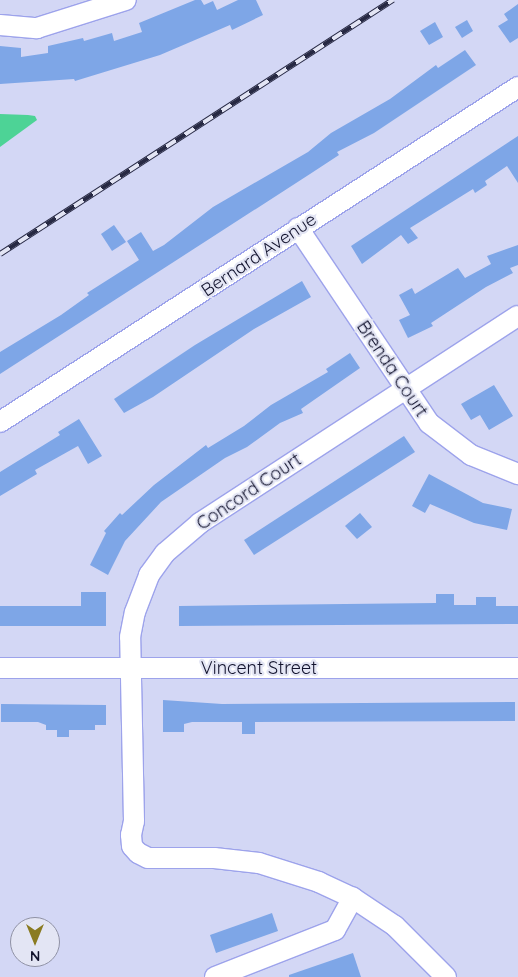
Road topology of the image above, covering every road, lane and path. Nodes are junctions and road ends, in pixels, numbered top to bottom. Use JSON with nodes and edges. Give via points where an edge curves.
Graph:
{"nodes":[{"id":1,"x":126,"y":0,"type":"edge"},
{"id":2,"x":0,"y":26,"type":"edge"},
{"id":3,"x":518,"y":87,"type":"edge"},
{"id":4,"x":298,"y":228,"type":"junction"},
{"id":5,"x":518,"y":316,"type":"edge"},
{"id":6,"x":405,"y":390,"type":"junction"},
{"id":7,"x":0,"y":422,"type":"edge"},
{"id":8,"x":518,"y":474,"type":"edge"},
{"id":9,"x":129,"y":667,"type":"junction"},
{"id":10,"x":0,"y":668,"type":"edge"},
{"id":11,"x":518,"y":668,"type":"edge"},
{"id":12,"x":353,"y":898,"type":"junction"},
{"id":13,"x":215,"y":977,"type":"edge"},
{"id":14,"x":446,"y":977,"type":"edge"}],
"edges":[{"from":1,"to":2,"type":"street","via":[[37,28]]},
{"from":3,"to":4,"type":"street","name":"Bernard Avenue"},
{"from":4,"to":6,"type":"street","name":"Brenda Court"},
{"from":4,"to":7,"type":"street","name":"Bernard Avenue"},
{"from":5,"to":6,"type":"street","name":"Concord Court"},
{"from":6,"to":8,"type":"street","name":"Brenda Court","via":[[429,423],[457,447]]},
{"from":6,"to":9,"type":"street","name":"Concord Court","via":[[200,523],[166,553],[150,576],[137,605],[130,637]]},
{"from":9,"to":10,"type":"street","name":"Vincent Street"},
{"from":9,"to":11,"type":"street","name":"Vincent Street"},
{"from":9,"to":12,"type":"street","name":"Concord Court","via":[[133,763],[131,835],[132,846],[138,853],[148,858],[214,858],[258,863],[319,882]]},
{"from":12,"to":13,"type":"street","via":[[335,930]]},
{"from":12,"to":14,"type":"street","name":"Concord Court","via":[[395,926]]}]}
